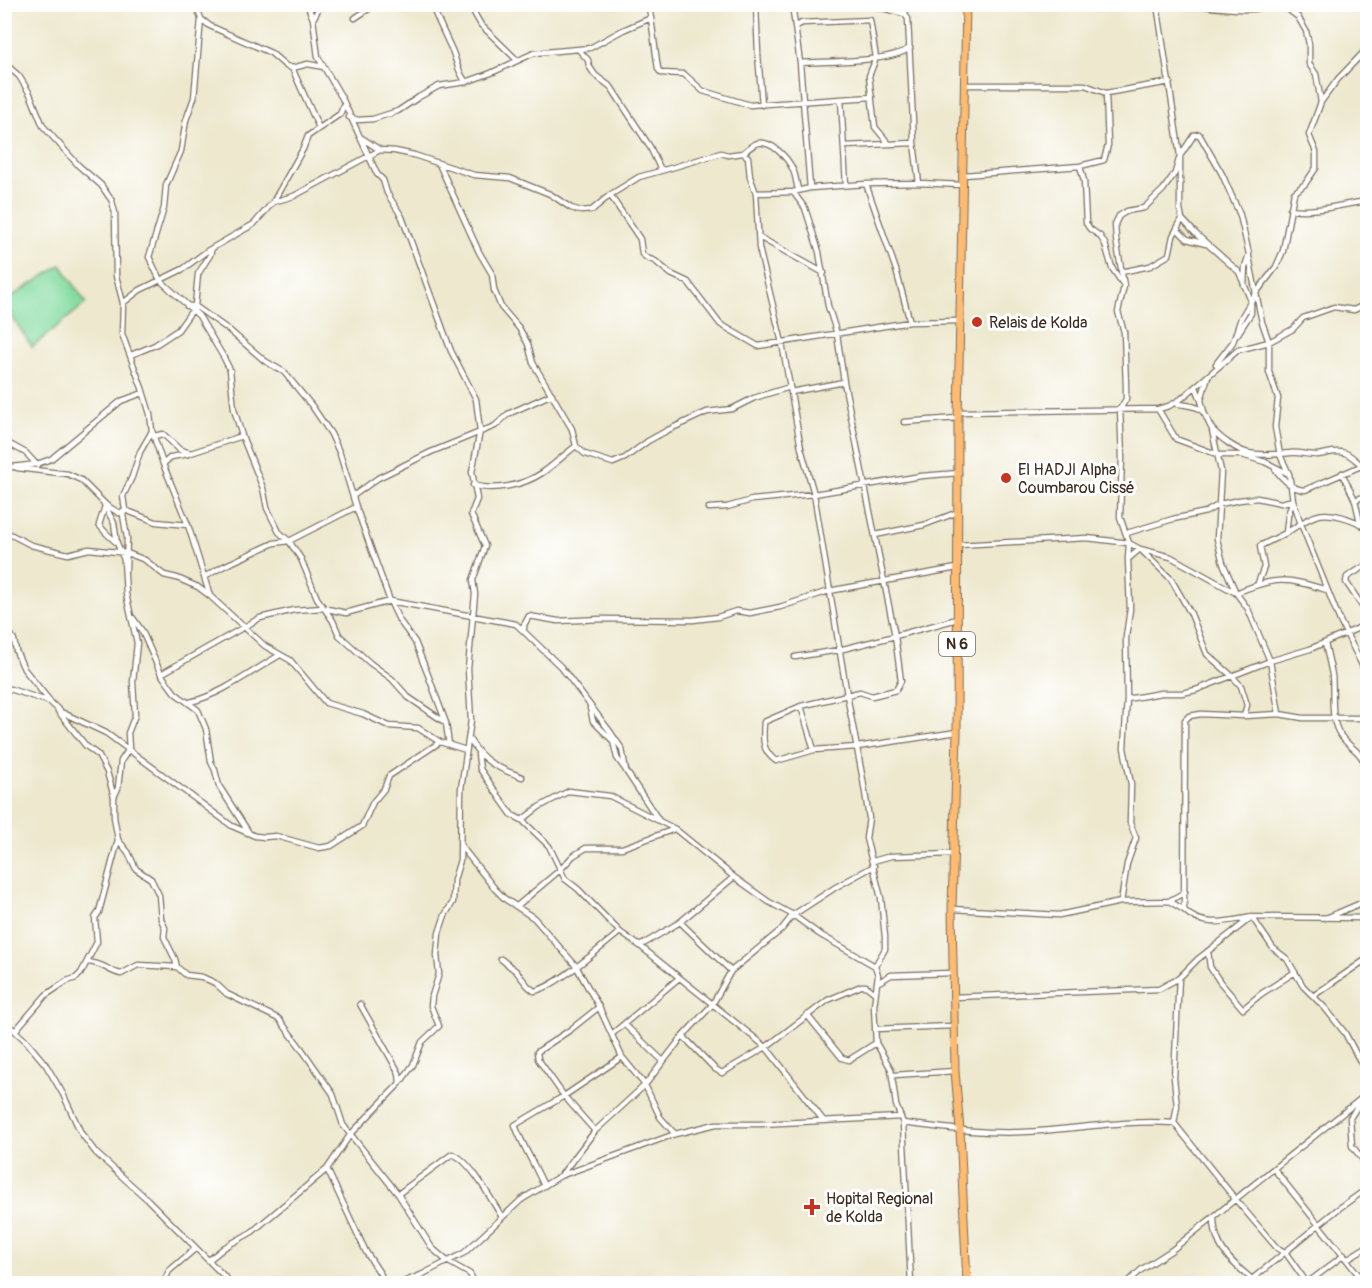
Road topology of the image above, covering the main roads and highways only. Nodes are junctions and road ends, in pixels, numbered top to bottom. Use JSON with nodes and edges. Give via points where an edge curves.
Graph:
{"nodes":[{"id":1,"x":966,"y":4,"type":"edge"},
{"id":2,"x":967,"y":1284,"type":"edge"}],
"edges":[{"from":1,"to":2,"type":"main road","number":"N 6","via":[[959,321],[957,732],[951,909]]}]}
